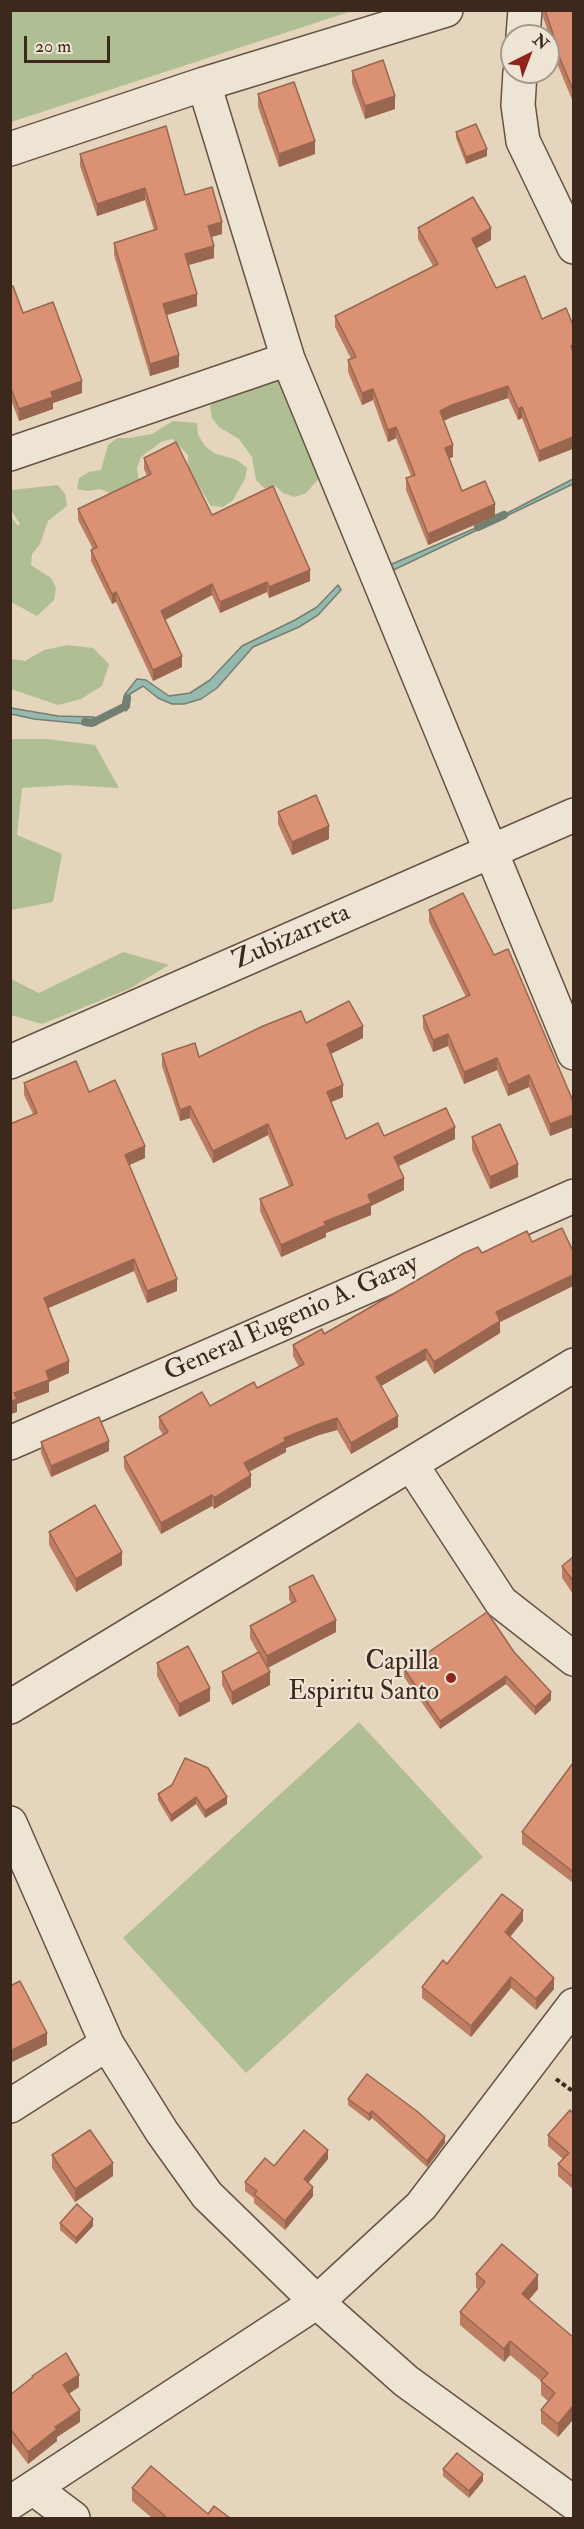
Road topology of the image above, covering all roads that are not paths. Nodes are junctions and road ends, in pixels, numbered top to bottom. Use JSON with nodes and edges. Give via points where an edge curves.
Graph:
{"nodes":[{"id":1,"x":446,"y":10,"type":"edge"},
{"id":2,"x":204,"y":84,"type":"junction"},
{"id":3,"x":519,"y":84,"type":"edge"},
{"id":4,"x":10,"y":149,"type":"edge"},
{"id":5,"x":573,"y":247,"type":"edge"},
{"id":6,"x":288,"y":359,"type":"junction"},
{"id":7,"x":10,"y":453,"type":"edge"},
{"id":8,"x":573,"y":814,"type":"edge"},
{"id":9,"x":491,"y":850,"type":"junction"},
{"id":10,"x":573,"y":1053,"type":"edge"},
{"id":11,"x":10,"y":1062,"type":"edge"},
{"id":12,"x":573,"y":1196,"type":"edge"},
{"id":13,"x":573,"y":1365,"type":"edge"},
{"id":14,"x":10,"y":1443,"type":"edge"},
{"id":15,"x":411,"y":1464,"type":"junction"},
{"id":16,"x":573,"y":1659,"type":"edge"},
{"id":17,"x":10,"y":1707,"type":"edge"},
{"id":18,"x":10,"y":1823,"type":"edge"},
{"id":19,"x":573,"y":2005,"type":"edge"},
{"id":20,"x":107,"y":2044,"type":"junction"},
{"id":21,"x":10,"y":2106,"type":"edge"},
{"id":22,"x":317,"y":2302,"type":"junction"},
{"id":23,"x":22,"y":2495,"type":"edge"},
{"id":24,"x":573,"y":2503,"type":"edge"},
{"id":25,"x":73,"y":2518,"type":"edge"}],
"edges":[{"from":1,"to":2,"type":"street"},
{"from":2,"to":4,"type":"street"},
{"from":2,"to":6,"type":"street"},
{"from":3,"to":5,"type":"street","via":[[523,141]]},
{"from":6,"to":7,"type":"street"},
{"from":6,"to":9,"type":"street"},
{"from":8,"to":9,"type":"street","name":"Zubizarreta"},
{"from":9,"to":10,"type":"street"},
{"from":9,"to":11,"type":"street","name":"Zubizarreta"},
{"from":12,"to":14,"type":"street","name":"General Eugenio A. Garay"},
{"from":13,"to":15,"type":"street"},
{"from":15,"to":16,"type":"street","via":[[501,1602]]},
{"from":15,"to":17,"type":"street"},
{"from":18,"to":20,"type":"street"},
{"from":19,"to":22,"type":"street","via":[[421,2206]]},
{"from":20,"to":21,"type":"street"},
{"from":20,"to":22,"type":"street","via":[[207,2195]]},
{"from":22,"to":23,"type":"street"},
{"from":22,"to":24,"type":"street","via":[[406,2381]]},
{"from":23,"to":25,"type":"street"}]}
